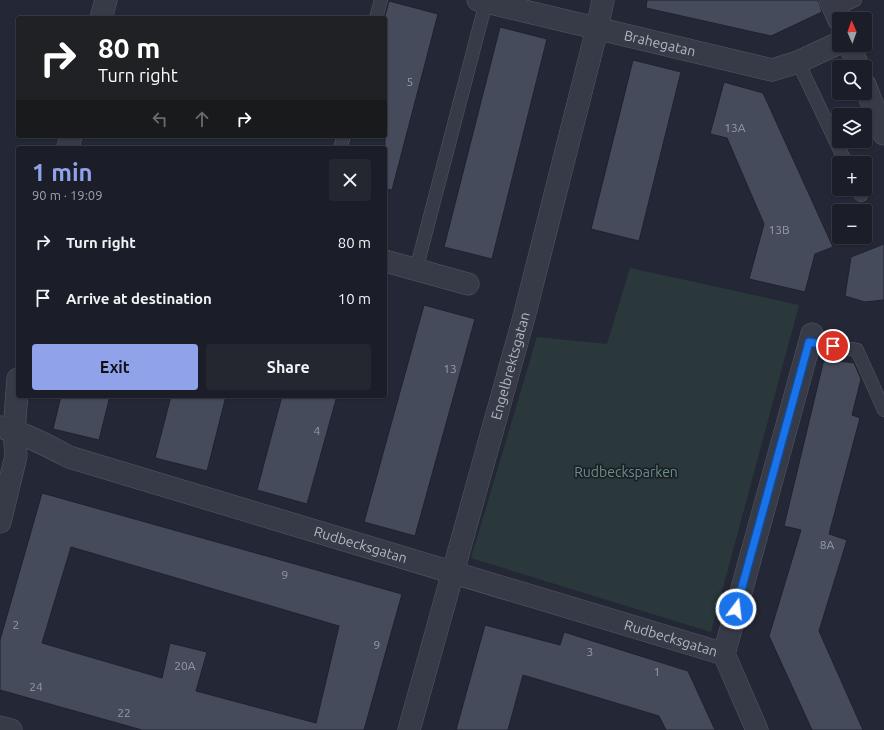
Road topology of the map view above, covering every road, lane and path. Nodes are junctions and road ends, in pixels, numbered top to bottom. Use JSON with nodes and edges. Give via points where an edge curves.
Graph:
{"nodes":[{"id":1,"x":106,"y":0,"type":"edge"},
{"id":2,"x":381,"y":0,"type":"edge"},
{"id":3,"x":603,"y":0,"type":"edge"},
{"id":4,"x":855,"y":0,"type":"edge"},
{"id":5,"x":482,"y":1,"type":"edge"},
{"id":6,"x":834,"y":10,"type":"edge"},
{"id":7,"x":102,"y":16,"type":"edge"},
{"id":8,"x":377,"y":16,"type":"edge"},
{"id":9,"x":597,"y":29,"type":"junction"},
{"id":10,"x":832,"y":46,"type":"edge"},
{"id":11,"x":798,"y":62,"type":"junction"},
{"id":12,"x":872,"y":94,"type":"edge"},
{"id":13,"x":879,"y":104,"type":"edge"},
{"id":14,"x":884,"y":134,"type":"edge"},
{"id":15,"x":843,"y":156,"type":"edge"},
{"id":16,"x":387,"y":262,"type":"edge"},
{"id":17,"x":416,"y":270,"type":"junction"},
{"id":18,"x":468,"y":284,"type":"dead end"},
{"id":19,"x":810,"y":338,"type":"joint"},
{"id":20,"x":16,"y":388,"type":"edge"},
{"id":21,"x":884,"y":410,"type":"edge"},
{"id":22,"x":7,"y":429,"type":"edge"},
{"id":23,"x":0,"y":522,"type":"edge"},
{"id":24,"x":454,"y":572,"type":"junction"},
{"id":25,"x":724,"y":654,"type":"junction"},
{"id":26,"x":0,"y":727,"type":"edge"},
{"id":27,"x":11,"y":730,"type":"edge"},
{"id":28,"x":409,"y":730,"type":"edge"},
{"id":29,"x":757,"y":730,"type":"edge"}],
"edges":[{"from":1,"to":7,"type":"street"},
{"from":2,"to":8,"type":"lane"},
{"from":3,"to":9,"type":"street","name":"Engelbrektsgatan"},
{"from":4,"to":6,"type":"lane"},
{"from":5,"to":9,"type":"street","name":"Brahegatan"},
{"from":5,"to":17,"type":"lane"},
{"from":9,"to":11,"type":"street","name":"Brahegatan","via":[[772,70]]},
{"from":9,"to":24,"type":"street","name":"Engelbrektsgatan","via":[[524,317]]},
{"from":10,"to":11,"type":"street","name":"Brahegatan"},
{"from":11,"to":15,"type":"lane"},
{"from":12,"to":13,"type":"street"},
{"from":13,"to":14,"type":"street"},
{"from":16,"to":17,"type":"street"},
{"from":17,"to":18,"type":"street"},
{"from":19,"to":21,"type":"lane","via":[[858,350]]},
{"from":19,"to":25,"type":"street"},
{"from":20,"to":22,"type":"street"},
{"from":22,"to":23,"type":"street","via":[[16,456]]},
{"from":22,"to":24,"type":"street","name":"Rudbecksgatan","via":[[69,457]]},
{"from":24,"to":25,"type":"street","name":"Rudbecksgatan"},
{"from":24,"to":28,"type":"street","name":"Engelbrektsgatan"},
{"from":25,"to":29,"type":"street"},
{"from":26,"to":27,"type":"street"}]}
